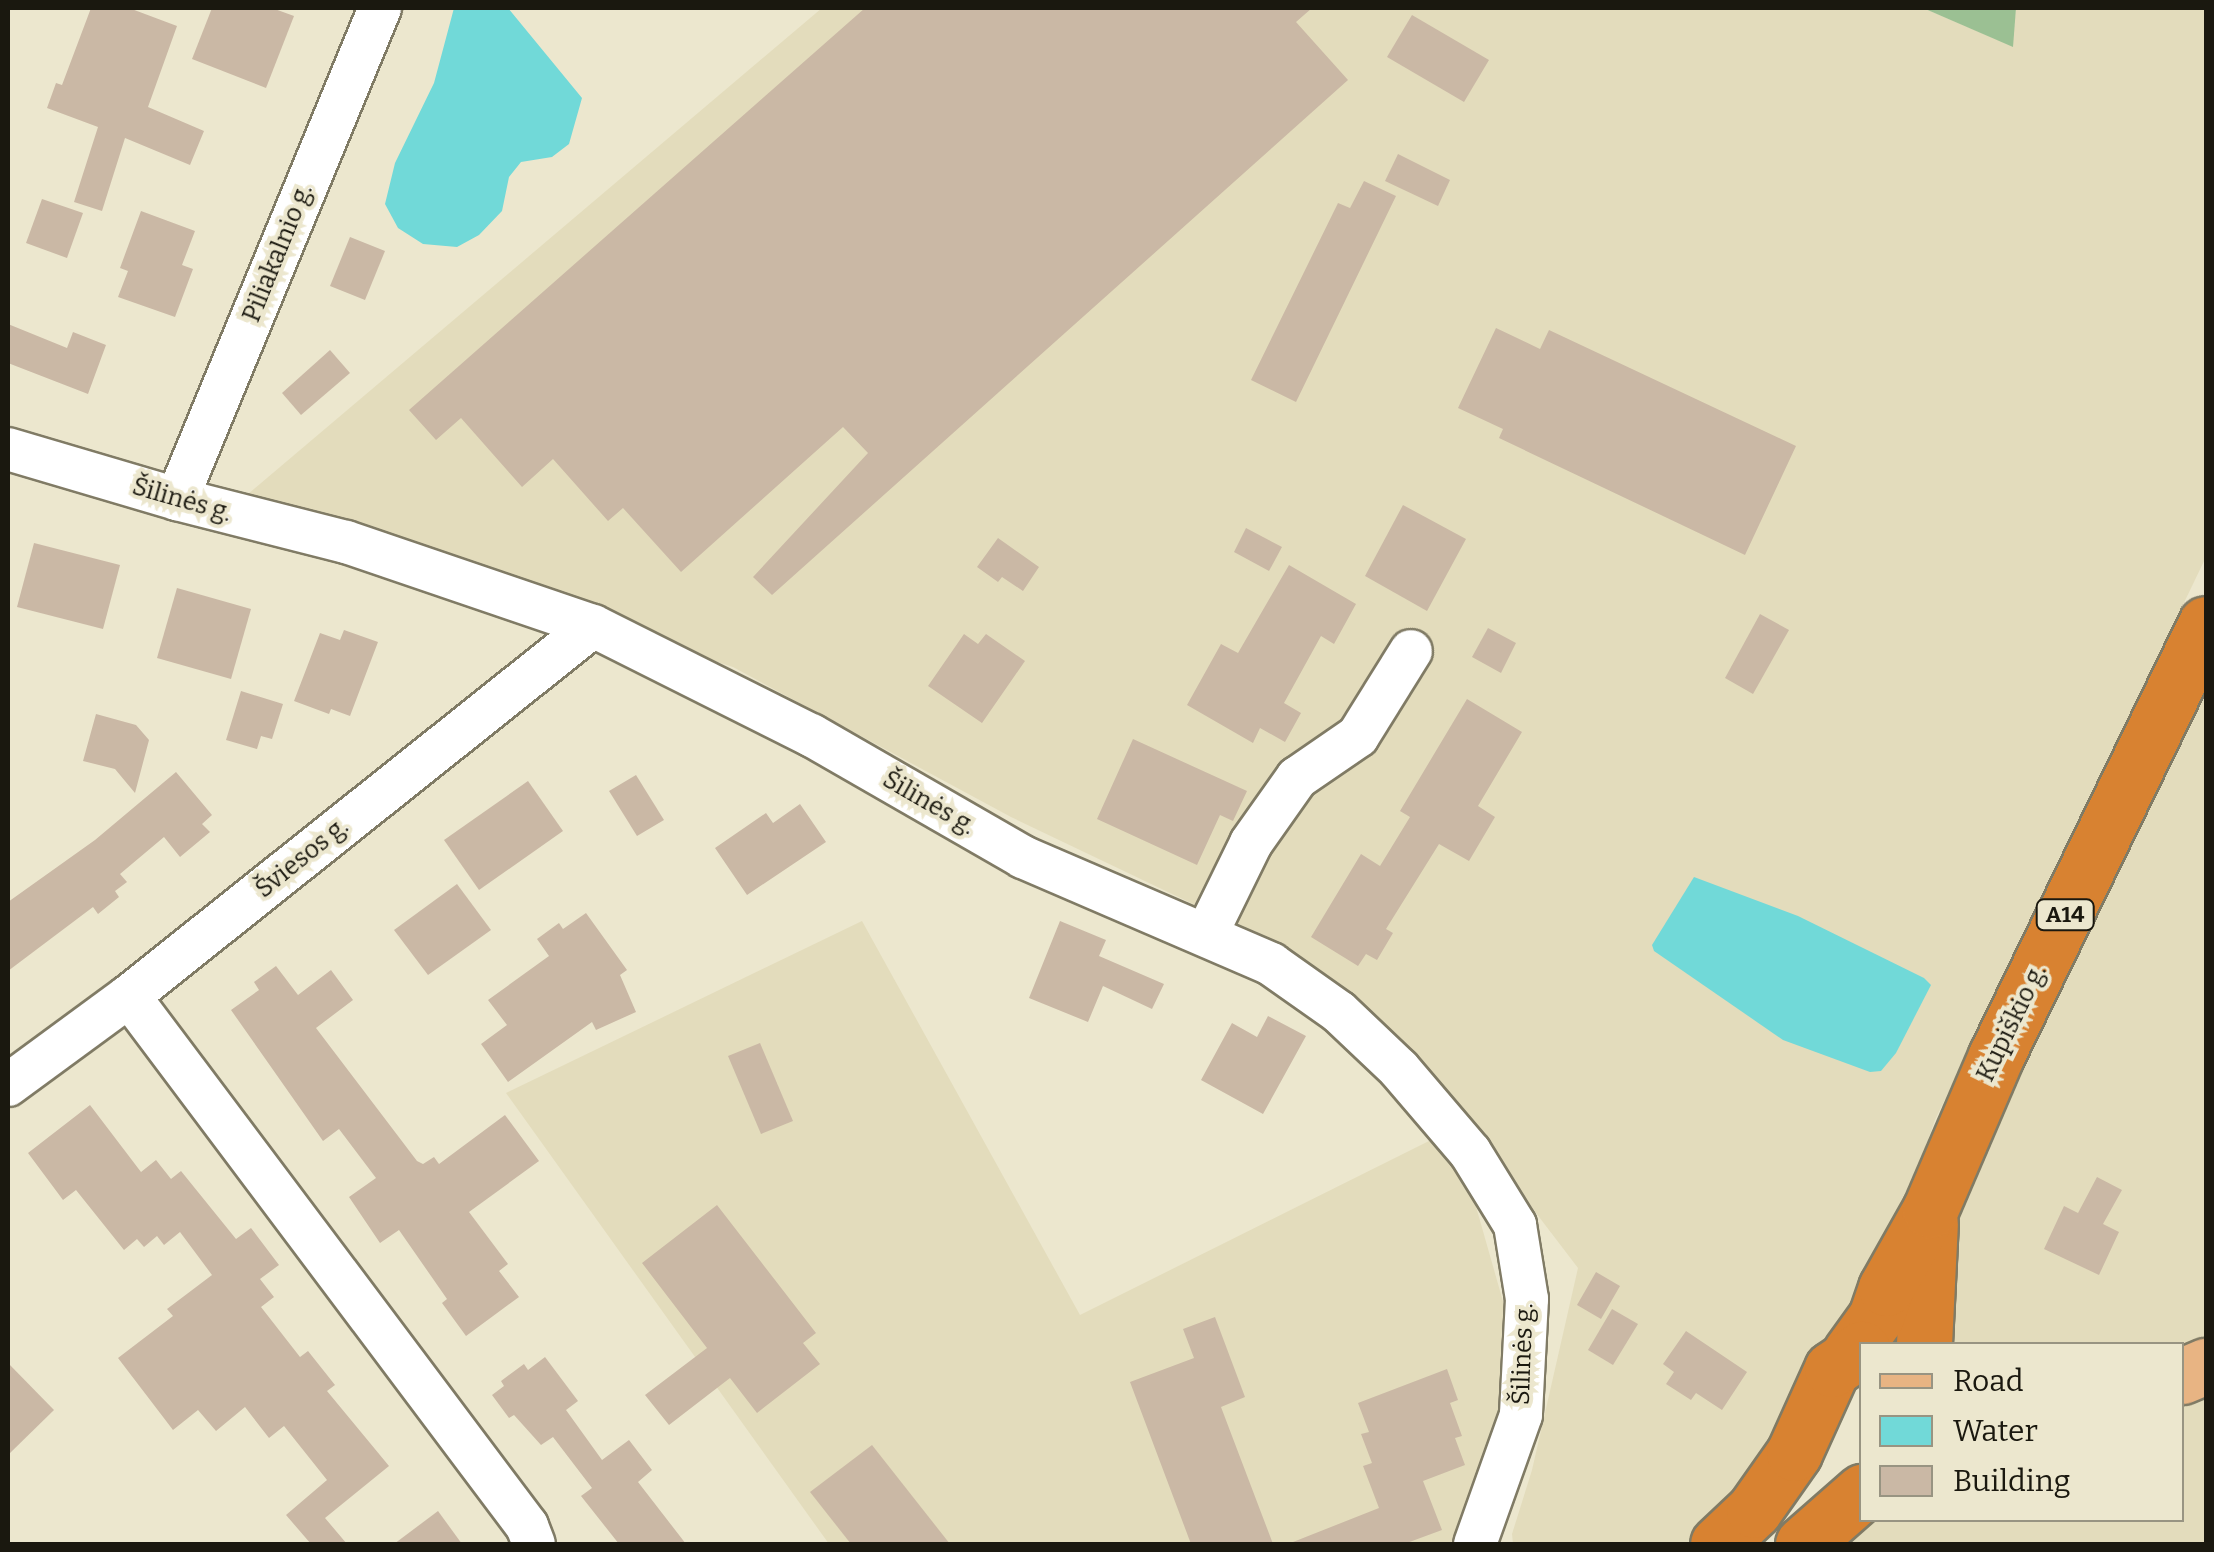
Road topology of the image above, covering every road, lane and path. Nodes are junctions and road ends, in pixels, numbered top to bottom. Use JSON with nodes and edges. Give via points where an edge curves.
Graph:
{"nodes":[{"id":1,"x":380,"y":8,"type":"edge"},
{"id":2,"x":8,"y":449,"type":"edge"},
{"id":3,"x":177,"y":500,"type":"junction"},
{"id":4,"x":2206,"y":624,"type":"edge"},
{"id":5,"x":592,"y":626,"type":"junction"},
{"id":6,"x":1411,"y":651,"type":"dead end"},
{"id":7,"x":1207,"y":933,"type":"junction"},
{"id":8,"x":129,"y":996,"type":"junction"},
{"id":9,"x":8,"y":1085,"type":"edge"},
{"id":10,"x":1930,"y":1210,"type":"junction"},
{"id":11,"x":1861,"y":1342,"type":"edge"},
{"id":12,"x":1924,"y":1342,"type":"edge"},
{"id":13,"x":1856,"y":1351,"type":"edge"},
{"id":14,"x":1503,"y":1473,"type":"junction"},
{"id":15,"x":1859,"y":1495,"type":"edge"},
{"id":16,"x":534,"y":1544,"type":"edge"},
{"id":17,"x":1474,"y":1544,"type":"edge"},
{"id":18,"x":1497,"y":1544,"type":"edge"},
{"id":19,"x":1718,"y":1544,"type":"edge"},
{"id":20,"x":1802,"y":1544,"type":"edge"}],
"edges":[{"from":1,"to":3,"type":"street","name":"Piliakalnio g."},
{"from":2,"to":3,"type":"street","name":"Šilinės g."},
{"from":3,"to":5,"type":"street","name":"Šilinės g.","via":[[346,542]]},
{"from":4,"to":10,"type":"highway","name":"Kupiškio g.","number":"A14","via":[[1989,1071]]},
{"from":5,"to":7,"type":"street","name":"Šilinės g.","via":[[812,734],[1023,858]]},
{"from":5,"to":8,"type":"street","name":"Šviesos g."},
{"from":6,"to":7,"type":"street","via":[[1358,736],[1297,778],[1252,843]]},
{"from":7,"to":14,"type":"street","name":"Šilinės g.","via":[[1270,964],[1339,1012],[1400,1069],[1470,1152],[1515,1225],[1527,1299],[1522,1415]]},
{"from":8,"to":9,"type":"street","name":"Šviesos g."},
{"from":8,"to":16,"type":"street","via":[[527,1526]]},
{"from":10,"to":11,"type":"highway","name":"Kupiškio g.","number":"A14"},
{"from":10,"to":12,"type":"highway","name":"Kupiškio g.","number":"A14"},
{"from":13,"to":19,"type":"highway","number":"A14","via":[[1832,1369],[1775,1482]]},
{"from":14,"to":17,"type":"street","name":"Šilinės g."},
{"from":14,"to":18,"type":"street","name":"Šilinės g."},
{"from":15,"to":20,"type":"highway"}]}
